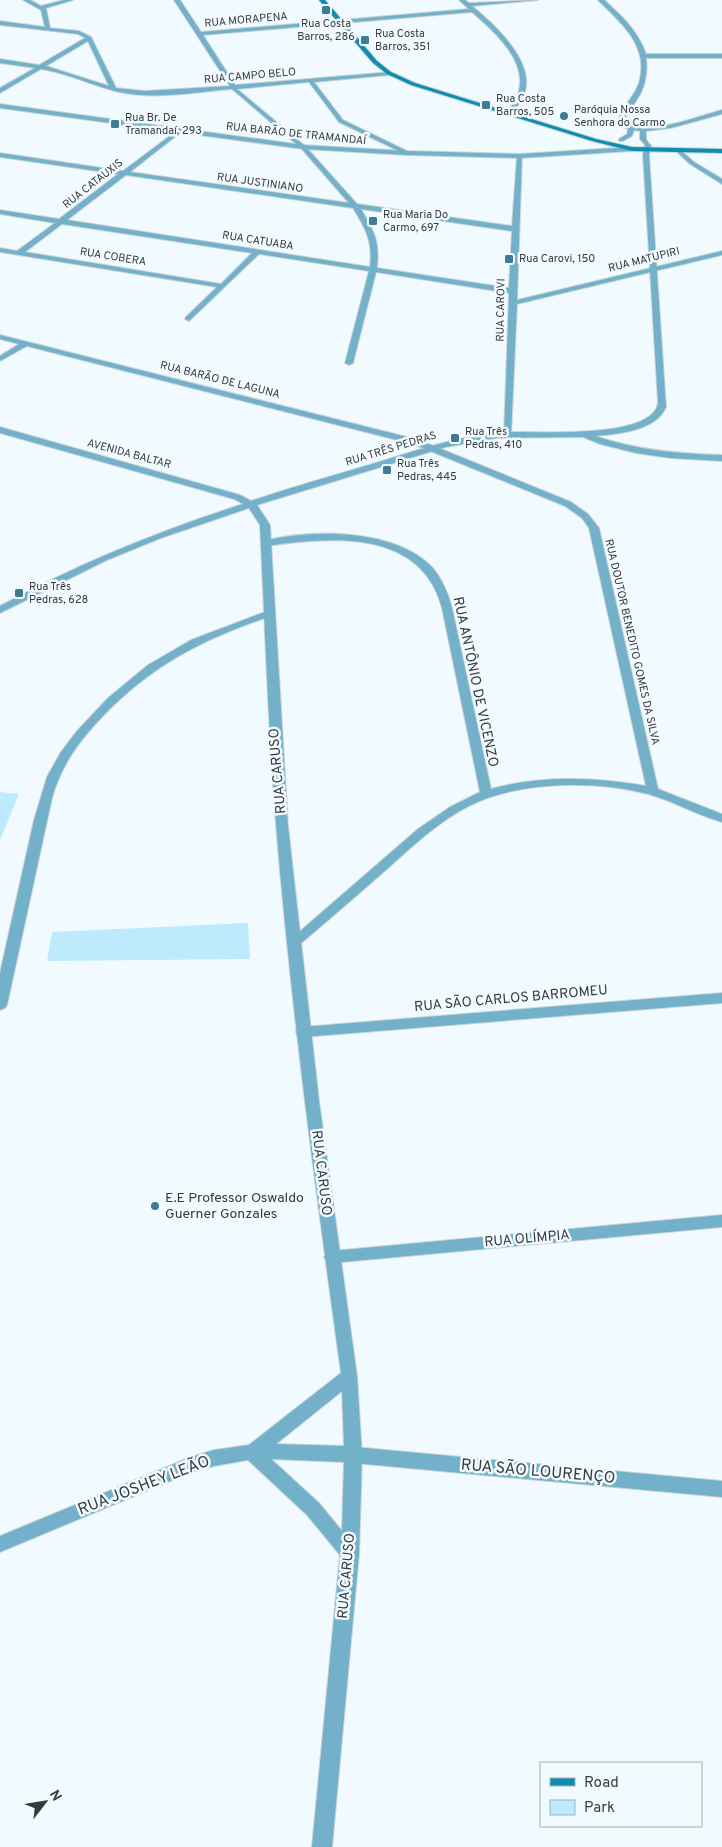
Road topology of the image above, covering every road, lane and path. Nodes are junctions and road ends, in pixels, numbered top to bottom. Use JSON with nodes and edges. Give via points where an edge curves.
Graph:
{"nodes":[{"id":1,"x":26,"y":0,"type":"edge"},
{"id":2,"x":70,"y":0,"type":"edge"},
{"id":3,"x":177,"y":0,"type":"edge"},
{"id":4,"x":322,"y":0,"type":"edge"},
{"id":5,"x":462,"y":0,"type":"edge"},
{"id":6,"x":535,"y":0,"type":"edge"},
{"id":7,"x":601,"y":0,"type":"edge"},
{"id":8,"x":468,"y":5,"type":"junction"},
{"id":9,"x":42,"y":7,"type":"junction"},
{"id":10,"x":474,"y":10,"type":"junction"},
{"id":11,"x":342,"y":22,"type":"junction"},
{"id":12,"x":0,"y":23,"type":"edge"},
{"id":13,"x":48,"y":28,"type":"junction"},
{"id":14,"x":199,"y":34,"type":"junction"},
{"id":15,"x":89,"y":38,"type":"junction"},
{"id":16,"x":644,"y":56,"type":"junction"},
{"id":17,"x":722,"y":56,"type":"edge"},
{"id":18,"x":0,"y":61,"type":"edge"},
{"id":19,"x":38,"y":67,"type":"junction"},
{"id":20,"x":389,"y":73,"type":"junction"},
{"id":21,"x":310,"y":80,"type":"junction"},
{"id":22,"x":233,"y":87,"type":"junction"},
{"id":23,"x":114,"y":89,"type":"junction"},
{"id":24,"x":0,"y":91,"type":"edge"},
{"id":25,"x":0,"y":106,"type":"edge"},
{"id":26,"x":722,"y":112,"type":"edge"},
{"id":27,"x":509,"y":114,"type":"junction"},
{"id":28,"x":631,"y":129,"type":"junction"},
{"id":29,"x":643,"y":130,"type":"junction"},
{"id":30,"x":179,"y":131,"type":"junction"},
{"id":31,"x":583,"y":136,"type":"junction"},
{"id":32,"x":621,"y":140,"type":"junction"},
{"id":33,"x":611,"y":145,"type":"junction"},
{"id":34,"x":303,"y":147,"type":"junction"},
{"id":35,"x":647,"y":148,"type":"junction"},
{"id":36,"x":632,"y":149,"type":"junction"},
{"id":37,"x":678,"y":150,"type":"junction"},
{"id":38,"x":722,"y":151,"type":"edge"},
{"id":39,"x":591,"y":153,"type":"junction"},
{"id":40,"x":407,"y":154,"type":"junction"},
{"id":41,"x":0,"y":156,"type":"edge"},
{"id":42,"x":520,"y":156,"type":"junction"},
{"id":43,"x":124,"y":173,"type":"junction"},
{"id":44,"x":722,"y":182,"type":"edge"},
{"id":45,"x":356,"y":207,"type":"junction"},
{"id":46,"x":0,"y":212,"type":"edge"},
{"id":47,"x":61,"y":222,"type":"junction"},
{"id":48,"x":516,"y":229,"type":"junction"},
{"id":49,"x":0,"y":250,"type":"edge"},
{"id":50,"x":257,"y":252,"type":"junction"},
{"id":51,"x":722,"y":252,"type":"edge"},
{"id":52,"x":19,"y":254,"type":"junction"},
{"id":53,"x":373,"y":269,"type":"junction"},
{"id":54,"x":655,"y":269,"type":"junction"},
{"id":55,"x":222,"y":286,"type":"junction"},
{"id":56,"x":513,"y":290,"type":"junction"},
{"id":57,"x":513,"y":304,"type":"junction"},
{"id":58,"x":189,"y":319,"type":"dead end"},
{"id":59,"x":0,"y":337,"type":"edge"},
{"id":60,"x":25,"y":344,"type":"junction"},
{"id":61,"x":0,"y":360,"type":"edge"},
{"id":62,"x":349,"y":363,"type":"dead end"},
{"id":63,"x":0,"y":430,"type":"edge"},
{"id":64,"x":583,"y":434,"type":"junction"},
{"id":65,"x":507,"y":435,"type":"junction"},
{"id":66,"x":434,"y":448,"type":"junction"},
{"id":67,"x":722,"y":458,"type":"edge"},
{"id":68,"x":251,"y":503,"type":"junction"},
{"id":69,"x":266,"y":543,"type":"junction"},
{"id":70,"x":0,"y":610,"type":"edge"},
{"id":71,"x":270,"y":613,"type":"junction"},
{"id":72,"x":653,"y":792,"type":"junction"},
{"id":73,"x":486,"y":794,"type":"junction"},
{"id":74,"x":722,"y":818,"type":"edge"},
{"id":75,"x":295,"y":942,"type":"junction"},
{"id":76,"x":722,"y":998,"type":"edge"},
{"id":77,"x":0,"y":1005,"type":"edge"},
{"id":78,"x":303,"y":1032,"type":"junction"},
{"id":79,"x":722,"y":1221,"type":"edge"},
{"id":80,"x":332,"y":1257,"type":"junction"},
{"id":81,"x":349,"y":1376,"type":"junction"},
{"id":82,"x":252,"y":1453,"type":"junction"},
{"id":83,"x":354,"y":1454,"type":"junction"},
{"id":84,"x":722,"y":1489,"type":"edge"},
{"id":85,"x":0,"y":1544,"type":"edge"},
{"id":86,"x":350,"y":1554,"type":"junction"},
{"id":87,"x":322,"y":1847,"type":"edge"}],
"edges":[{"from":1,"to":9,"type":"street"},
{"from":2,"to":9,"type":"street"},
{"from":3,"to":14,"type":"street"},
{"from":4,"to":11,"type":"main road"},
{"from":5,"to":8,"type":"street"},
{"from":6,"to":8,"type":"street"},
{"from":7,"to":16,"type":"street","via":[[634,32]]},
{"from":8,"to":10,"type":"street"},
{"from":9,"to":13,"type":"street"},
{"from":10,"to":11,"type":"street","name":"RUA MORAPENA"},
{"from":10,"to":27,"type":"street","via":[[508,43],[521,64],[520,95]]},
{"from":11,"to":14,"type":"street","name":"RUA MORAPENA"},
{"from":11,"to":20,"type":"main road"},
{"from":12,"to":13,"type":"street"},
{"from":13,"to":15,"type":"street"},
{"from":14,"to":22,"type":"street"},
{"from":15,"to":19,"type":"street"},
{"from":15,"to":23,"type":"street"},
{"from":16,"to":17,"type":"street"},
{"from":16,"to":28,"type":"street","via":[[639,89],[622,118],[621,124]]},
{"from":18,"to":19,"type":"street","name":"RUA CAMPO BELO"},
{"from":19,"to":23,"type":"street","name":"RUA CAMPO BELO"},
{"from":19,"to":24,"type":"street"},
{"from":20,"to":21,"type":"street","name":"RUA CAMPO BELO"},
{"from":20,"to":27,"type":"main road","via":[[434,92]]},
{"from":21,"to":22,"type":"street","name":"RUA CAMPO BELO"},
{"from":21,"to":40,"type":"street","via":[[338,118]]},
{"from":22,"to":23,"type":"street","name":"RUA CAMPO BELO","via":[[164,93]]},
{"from":22,"to":34,"type":"street"},
{"from":25,"to":30,"type":"street","name":"RUA BARÃO DE TRAMANDAÍ"},
{"from":26,"to":29,"type":"street"},
{"from":27,"to":31,"type":"main road"},
{"from":28,"to":29,"type":"street"},
{"from":28,"to":32,"type":"street","via":[[630,135]]},
{"from":29,"to":35,"type":"street","name":"RUA TRÊS PEDRAS"},
{"from":30,"to":34,"type":"street","name":"RUA BARÃO DE TRAMANDAÍ"},
{"from":30,"to":43,"type":"street","name":"RUA CATAUXIS"},
{"from":31,"to":32,"type":"main road"},
{"from":31,"to":33,"type":"main road"},
{"from":32,"to":35,"type":"main road"},
{"from":33,"to":35,"type":"main road"},
{"from":33,"to":36,"type":"main road"},
{"from":33,"to":39,"type":"street","name":"RUA BARÃO DE TRAMANDAÍ"},
{"from":34,"to":40,"type":"street","name":"RUA BARÃO DE TRAMANDAÍ"},
{"from":34,"to":45,"type":"street"},
{"from":35,"to":36,"type":"main road"},
{"from":35,"to":37,"type":"main road"},
{"from":35,"to":54,"type":"street","name":"RUA TRÊS PEDRAS"},
{"from":36,"to":39,"type":"street","name":"RUA BARÃO DE TRAMANDAÍ"},
{"from":37,"to":38,"type":"main road"},
{"from":37,"to":44,"type":"street"},
{"from":39,"to":42,"type":"street","name":"RUA BARÃO DE TRAMANDAÍ"},
{"from":40,"to":42,"type":"street","name":"RUA BARÃO DE TRAMANDAÍ"},
{"from":41,"to":43,"type":"street","name":"RUA JUSTINIANO"},
{"from":42,"to":48,"type":"street","name":"RUA CAROVI"},
{"from":43,"to":45,"type":"street","name":"RUA JUSTINIANO"},
{"from":43,"to":47,"type":"street","name":"RUA CATAUXIS"},
{"from":45,"to":48,"type":"street","name":"RUA JUSTINIANO"},
{"from":45,"to":53,"type":"street","via":[[375,244]]},
{"from":46,"to":47,"type":"street","name":"RUA CATUABA"},
{"from":47,"to":50,"type":"street","name":"RUA CATUABA"},
{"from":47,"to":52,"type":"street","name":"RUA CATAUXIS"},
{"from":48,"to":56,"type":"street","name":"RUA CAROVI"},
{"from":49,"to":52,"type":"street","name":"RUA COBERA"},
{"from":50,"to":53,"type":"street","name":"RUA CATUABA"},
{"from":50,"to":55,"type":"street"},
{"from":51,"to":54,"type":"street","name":"RUA MATUPIRI"},
{"from":52,"to":55,"type":"street","name":"RUA COBERA"},
{"from":53,"to":56,"type":"street","name":"RUA CATUABA"},
{"from":53,"to":62,"type":"street"},
{"from":54,"to":57,"type":"street","name":"RUA MATUPIRI"},
{"from":54,"to":64,"type":"street","name":"RUA TRÊS PEDRAS","via":[[661,411],[653,418],[624,429]]},
{"from":55,"to":58,"type":"street"},
{"from":56,"to":57,"type":"street","name":"RUA CAROVI"},
{"from":57,"to":65,"type":"street","name":"RUA CAROVI"},
{"from":59,"to":60,"type":"street","name":"RUA BARÃO DE LAGUNA"},
{"from":60,"to":61,"type":"street"},
{"from":60,"to":66,"type":"street","name":"RUA BARÃO DE LAGUNA","via":[[295,410]]},
{"from":63,"to":68,"type":"street","name":"AVENIDA BALTAR","via":[[181,480]]},
{"from":64,"to":65,"type":"street","name":"RUA TRÊS PEDRAS"},
{"from":64,"to":67,"type":"street","via":[[602,442],[650,453]]},
{"from":65,"to":66,"type":"street","name":"RUA TRÊS PEDRAS"},
{"from":66,"to":68,"type":"street","name":"RUA TRÊS PEDRAS"},
{"from":66,"to":72,"type":"street","name":"RUA DOUTOR BENEDITO GOMES DA SILVA","via":[[568,504],[594,528]]},
{"from":68,"to":69,"type":"street","name":"RUA CARUSO","via":[[264,525]]},
{"from":68,"to":70,"type":"street","name":"RUA TRÊS PEDRAS","via":[[131,546]]},
{"from":69,"to":71,"type":"street","name":"RUA CARUSO"},
{"from":69,"to":73,"type":"street","name":"RUA ANTÔNIO DE VICENZO","via":[[344,537],[378,543],[403,552],[425,566],[437,582],[446,606]]},
{"from":71,"to":75,"type":"street","name":"RUA CARUSO","via":[[273,719]]},
{"from":71,"to":77,"type":"street","via":[[205,636],[162,658],[111,698],[66,754],[53,776],[38,830]]},
{"from":72,"to":73,"type":"street","via":[[620,785],[561,782]]},
{"from":72,"to":74,"type":"street"},
{"from":73,"to":75,"type":"street","via":[[439,818]]},
{"from":75,"to":78,"type":"street","name":"RUA CARUSO"},
{"from":76,"to":78,"type":"street","name":"RUA SÃO CARLOS BARROMEU"},
{"from":78,"to":80,"type":"street","name":"RUA CARUSO"},
{"from":79,"to":80,"type":"street","name":"RUA OLÍMPIA"},
{"from":80,"to":81,"type":"street","name":"RUA CARUSO"},
{"from":81,"to":82,"type":"street"},
{"from":81,"to":83,"type":"street","name":"RUA CARUSO"},
{"from":82,"to":83,"type":"street","name":"RUA JOSHEY LEÃO","via":[[314,1451]]},
{"from":82,"to":85,"type":"street","name":"RUA JOSHEY LEÃO","via":[[214,1458],[176,1471],[121,1491]]},
{"from":82,"to":86,"type":"street","via":[[313,1509]]},
{"from":83,"to":84,"type":"street","name":"RUA SÃO LOURENÇO"},
{"from":83,"to":86,"type":"street","name":"RUA CARUSO"},
{"from":86,"to":87,"type":"street","name":"RUA CARUSO"}]}
